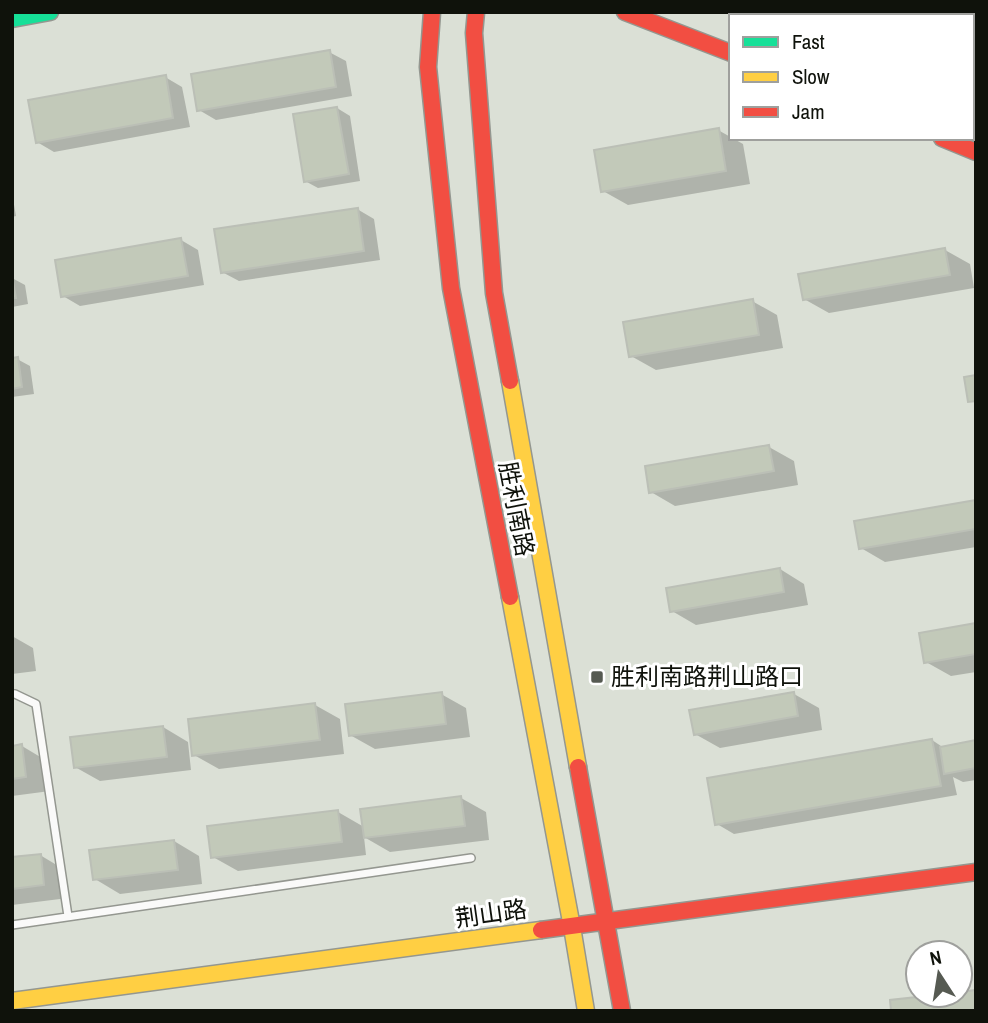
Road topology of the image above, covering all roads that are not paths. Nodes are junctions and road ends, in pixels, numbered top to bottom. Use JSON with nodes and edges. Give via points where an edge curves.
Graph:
{"nodes":[{"id":1,"x":50,"y":12,"type":"edge"},
{"id":2,"x":432,"y":12,"type":"edge"},
{"id":3,"x":476,"y":12,"type":"edge"},
{"id":4,"x":625,"y":12,"type":"edge"},
{"id":5,"x":12,"y":19,"type":"edge"},
{"id":6,"x":729,"y":51,"type":"edge"},
{"id":7,"x":948,"y":140,"type":"edge"},
{"id":8,"x":976,"y":152,"type":"edge"},
{"id":9,"x":15,"y":694,"type":"dead end"},
{"id":10,"x":471,"y":858,"type":"dead end"},
{"id":11,"x":976,"y":872,"type":"edge"},
{"id":12,"x":68,"y":916,"type":"junction"},
{"id":13,"x":606,"y":922,"type":"junction"},
{"id":14,"x":12,"y":925,"type":"edge"},
{"id":15,"x":572,"y":926,"type":"junction"},
{"id":16,"x":12,"y":1001,"type":"edge"},
{"id":17,"x":586,"y":1011,"type":"edge"},
{"id":18,"x":622,"y":1011,"type":"edge"}],
"edges":[{"from":1,"to":5,"type":"main road"},
{"from":2,"to":15,"type":"main road","name":"胜利南路","via":[[428,67],[452,288]]},
{"from":3,"to":13,"type":"main road","name":"胜利南路","via":[[494,293]]},
{"from":4,"to":6,"type":"main road"},
{"from":7,"to":8,"type":"main road"},
{"from":9,"to":12,"type":"lane","via":[[36,704]]},
{"from":10,"to":12,"type":"lane"},
{"from":11,"to":13,"type":"main road","name":"荆山路"},
{"from":12,"to":14,"type":"lane"},
{"from":13,"to":15,"type":"main road","name":"荆山路"},
{"from":13,"to":18,"type":"main road","name":"胜利南路"},
{"from":15,"to":16,"type":"main road","name":"荆山路"},
{"from":15,"to":17,"type":"main road","name":"胜利南路"}]}
